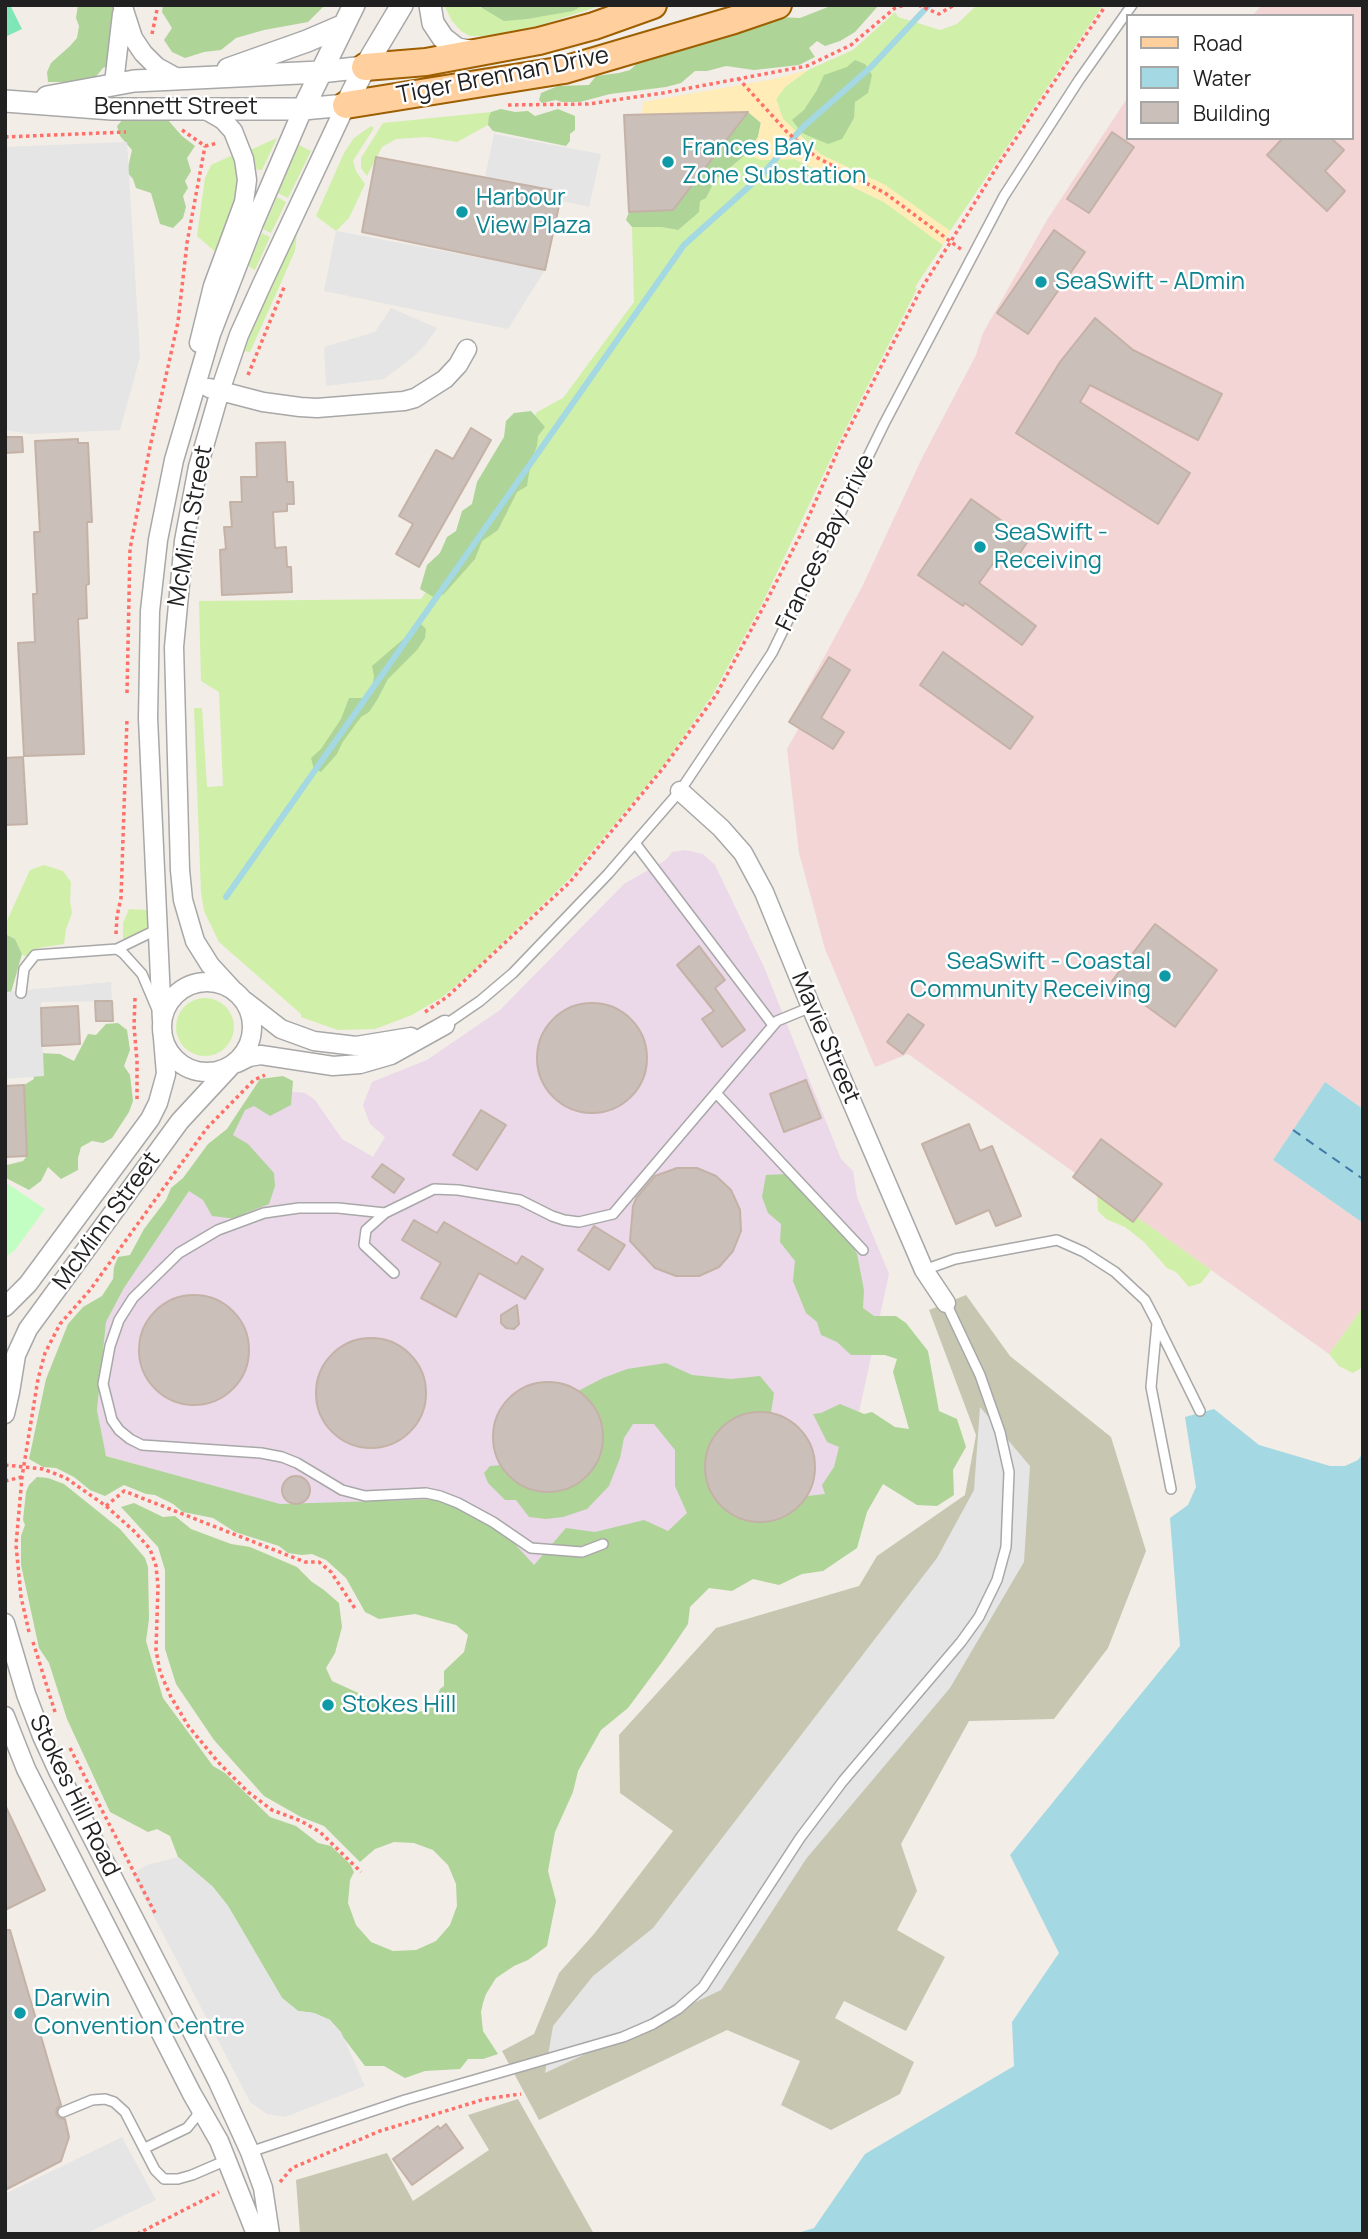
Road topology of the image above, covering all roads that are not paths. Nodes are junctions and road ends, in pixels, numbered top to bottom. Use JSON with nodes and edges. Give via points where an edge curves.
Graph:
{"nodes":[{"id":1,"x":354,"y":5,"type":"edge"},
{"id":2,"x":402,"y":5,"type":"edge"},
{"id":3,"x":430,"y":5,"type":"edge"},
{"id":4,"x":653,"y":5,"type":"edge"},
{"id":5,"x":778,"y":5,"type":"edge"},
{"id":6,"x":1132,"y":5,"type":"edge"},
{"id":7,"x":123,"y":6,"type":"edge"},
{"id":8,"x":342,"y":26,"type":"junction"},
{"id":9,"x":483,"y":52,"type":"junction"},
{"id":10,"x":365,"y":67,"type":"junction"},
{"id":11,"x":320,"y":72,"type":"junction"},
{"id":12,"x":210,"y":76,"type":"junction"},
{"id":13,"x":177,"y":78,"type":"junction"},
{"id":14,"x":114,"y":83,"type":"junction"},
{"id":15,"x":5,"y":101,"type":"edge"},
{"id":16,"x":346,"y":105,"type":"junction"},
{"id":17,"x":200,"y":108,"type":"junction"},
{"id":18,"x":303,"y":108,"type":"junction"},
{"id":19,"x":467,"y":349,"type":"dead end"},
{"id":20,"x":195,"y":385,"type":"junction"},
{"id":21,"x":220,"y":391,"type":"junction"},
{"id":22,"x":680,"y":791,"type":"junction"},
{"id":23,"x":635,"y":843,"type":"junction"},
{"id":24,"x":158,"y":929,"type":"junction"},
{"id":25,"x":117,"y":949,"type":"junction"},
{"id":26,"x":20,"y":993,"type":"dead end"},
{"id":27,"x":237,"y":993,"type":"junction"},
{"id":28,"x":811,"y":1007,"type":"junction"},
{"id":29,"x":446,"y":1025,"type":"junction"},
{"id":30,"x":773,"y":1025,"type":"junction"},
{"id":31,"x":162,"y":1028,"type":"junction"},
{"id":32,"x":233,"y":1065,"type":"junction"},
{"id":33,"x":716,"y":1093,"type":"junction"},
{"id":34,"x":385,"y":1213,"type":"junction"},
{"id":35,"x":863,"y":1250,"type":"dead end"},
{"id":36,"x":924,"y":1270,"type":"junction"},
{"id":37,"x":394,"y":1273,"type":"dead end"},
{"id":38,"x":946,"y":1303,"type":"joint"},
{"id":39,"x":5,"y":1307,"type":"edge"},
{"id":40,"x":1157,"y":1323,"type":"junction"},
{"id":41,"x":5,"y":1373,"type":"edge"},
{"id":42,"x":10,"y":1392,"type":"junction"},
{"id":43,"x":1200,"y":1410,"type":"dead end"},
{"id":44,"x":5,"y":1414,"type":"edge"},
{"id":45,"x":1171,"y":1489,"type":"dead end"},
{"id":46,"x":603,"y":1545,"type":"dead end"},
{"id":47,"x":5,"y":1623,"type":"edge"},
{"id":48,"x":5,"y":1716,"type":"edge"},
{"id":49,"x":118,"y":1889,"type":"junction"},
{"id":50,"x":94,"y":1903,"type":"junction"},
{"id":51,"x":186,"y":2019,"type":"junction"},
{"id":52,"x":160,"y":2032,"type":"junction"},
{"id":53,"x":200,"y":2107,"type":"junction"},
{"id":54,"x":63,"y":2112,"type":"dead end"},
{"id":55,"x":145,"y":2148,"type":"junction"},
{"id":56,"x":250,"y":2152,"type":"junction"},
{"id":57,"x":227,"y":2160,"type":"junction"},
{"id":58,"x":256,"y":2234,"type":"edge"},
{"id":59,"x":270,"y":2234,"type":"edge"}],
"edges":[{"from":1,"to":8,"type":"street","name":"McMinn Street"},
{"from":2,"to":10,"type":"street","name":"McMinn Street"},
{"from":3,"to":9,"type":"street","via":[[433,23],[443,38],[463,51]]},
{"from":4,"to":9,"type":"main road","name":"Tiger Brennan Drive","via":[[561,35]]},
{"from":5,"to":16,"type":"main road","name":"Tiger Brennan Drive","via":[[564,69]]},
{"from":6,"to":22,"type":"lane","name":"Frances Bay Drive","via":[[1004,196],[884,424],[772,653]]},
{"from":7,"to":13,"type":"street","via":[[133,38],[144,53]]},
{"from":7,"to":14,"type":"street"},
{"from":8,"to":11,"type":"street","name":"McMinn Street"},
{"from":8,"to":12,"type":"street","name":"Bennett Street"},
{"from":9,"to":10,"type":"main road","name":"Tiger Brennan Drive"},
{"from":10,"to":11,"type":"street","name":"Bennett Street"},
{"from":10,"to":16,"type":"street","name":"McMinn Street"},
{"from":11,"to":12,"type":"street","name":"Bennett Street"},
{"from":11,"to":18,"type":"street","name":"McMinn Street"},
{"from":12,"to":13,"type":"street","name":"Bennett Street"},
{"from":13,"to":14,"type":"street","name":"Bennett Street"},
{"from":14,"to":15,"type":"street","name":"Bennett Street"},
{"from":15,"to":17,"type":"street","name":"Bennett Street","via":[[112,109]]},
{"from":16,"to":18,"type":"street","name":"Bennett Street"},
{"from":16,"to":21,"type":"street","name":"McMinn Street","via":[[261,284]]},
{"from":17,"to":18,"type":"street","name":"Bennett Street"},
{"from":17,"to":20,"type":"street","name":"McMinn Street","via":[[233,131],[247,180],[244,202],[206,310]]},
{"from":18,"to":20,"type":"street","name":"McMinn Street","via":[[245,246]]},
{"from":19,"to":21,"type":"street","via":[[445,379],[404,401],[309,408]]},
{"from":20,"to":21,"type":"street"},
{"from":20,"to":24,"type":"street","name":"McMinn Street","via":[[166,496],[150,611],[148,718]]},
{"from":21,"to":27,"type":"street","name":"McMinn Street","via":[[191,499],[178,593],[174,647],[180,870],[195,942]]},
{"from":22,"to":23,"type":"lane","name":"Frances Bay Drive"},
{"from":22,"to":28,"type":"street","name":"Mavie Street","via":[[743,853]]},
{"from":23,"to":29,"type":"lane","name":"Frances Bay Drive","via":[[513,973]]},
{"from":23,"to":30,"type":"lane"},
{"from":24,"to":25,"type":"lane"},
{"from":24,"to":31,"type":"street","name":"McMinn Street"},
{"from":25,"to":26,"type":"lane","via":[[35,955],[24,969]]},
{"from":25,"to":31,"type":"lane","via":[[142,974]]},
{"from":27,"to":29,"type":"street","name":"Frances Bay Drive","via":[[281,1029],[332,1044],[399,1040]]},
{"from":27,"to":31,"type":"street","via":[[216,983],[193,984],[174,996]]},
{"from":27,"to":32,"type":"street","via":[[247,1006],[252,1031],[246,1051]]},
{"from":28,"to":30,"type":"lane"},
{"from":28,"to":36,"type":"street","name":"Mavie Street"},
{"from":29,"to":32,"type":"street","name":"Frances Bay Drive","via":[[409,1047],[360,1064],[321,1065],[261,1055]]},
{"from":30,"to":33,"type":"lane"},
{"from":31,"to":32,"type":"street","via":[[167,1049],[195,1071],[214,1072]]},
{"from":31,"to":39,"type":"street","name":"McMinn Street","via":[[166,1074],[150,1119],[28,1284]]},
{"from":32,"to":42,"type":"street","name":"McMinn Street","via":[[180,1121],[28,1329],[16,1355]]},
{"from":33,"to":34,"type":"lane","via":[[613,1214],[571,1221],[514,1198],[434,1189]]},
{"from":33,"to":35,"type":"lane"},
{"from":34,"to":37,"type":"lane","via":[[366,1230],[364,1245]]},
{"from":34,"to":46,"type":"lane","via":[[338,1208],[264,1213],[218,1230],[179,1253],[133,1298],[119,1320],[103,1384],[112,1420],[142,1445],[261,1452],[297,1463],[342,1490],[365,1496],[440,1496],[531,1548],[582,1552]]},
{"from":36,"to":38,"type":"street","name":"Mavie Street"},
{"from":36,"to":40,"type":"lane","via":[[956,1259],[1056,1240],[1115,1272],[1145,1300]]},
{"from":38,"to":56,"type":"lane","via":[[980,1375],[1009,1472],[1006,1547],[997,1580],[961,1642],[800,1838],[703,1987],[678,2009],[623,2037],[405,2100]]},
{"from":40,"to":43,"type":"lane"},
{"from":40,"to":45,"type":"lane","via":[[1151,1387]]},
{"from":41,"to":42,"type":"street"},
{"from":42,"to":44,"type":"street","name":"McMinn Street"},
{"from":47,"to":49,"type":"street","name":"Stokes Hill Road","via":[[42,1736]]},
{"from":48,"to":50,"type":"street","name":"Stokes Hill Road","via":[[26,1769]]},
{"from":49,"to":50,"type":"street","name":"Stokes Hill Road"},
{"from":49,"to":51,"type":"street","name":"Stokes Hill Road"},
{"from":50,"to":52,"type":"street","name":"Stokes Hill Road"},
{"from":51,"to":52,"type":"street"},
{"from":51,"to":56,"type":"street","name":"Stokes Hill Road"},
{"from":52,"to":53,"type":"street","name":"Stokes Hill Road"},
{"from":53,"to":55,"type":"lane","via":[[187,2128]]},
{"from":53,"to":57,"type":"street","name":"Stokes Hill Road"},
{"from":54,"to":55,"type":"lane","via":[[92,2100],[110,2100],[125,2112]]},
{"from":55,"to":57,"type":"lane","via":[[159,2175],[169,2180]]},
{"from":56,"to":57,"type":"street"},
{"from":56,"to":59,"type":"street","name":"Stokes Hill Road","via":[[263,2188]]},
{"from":57,"to":58,"type":"street","name":"Stokes Hill Road"}]}
